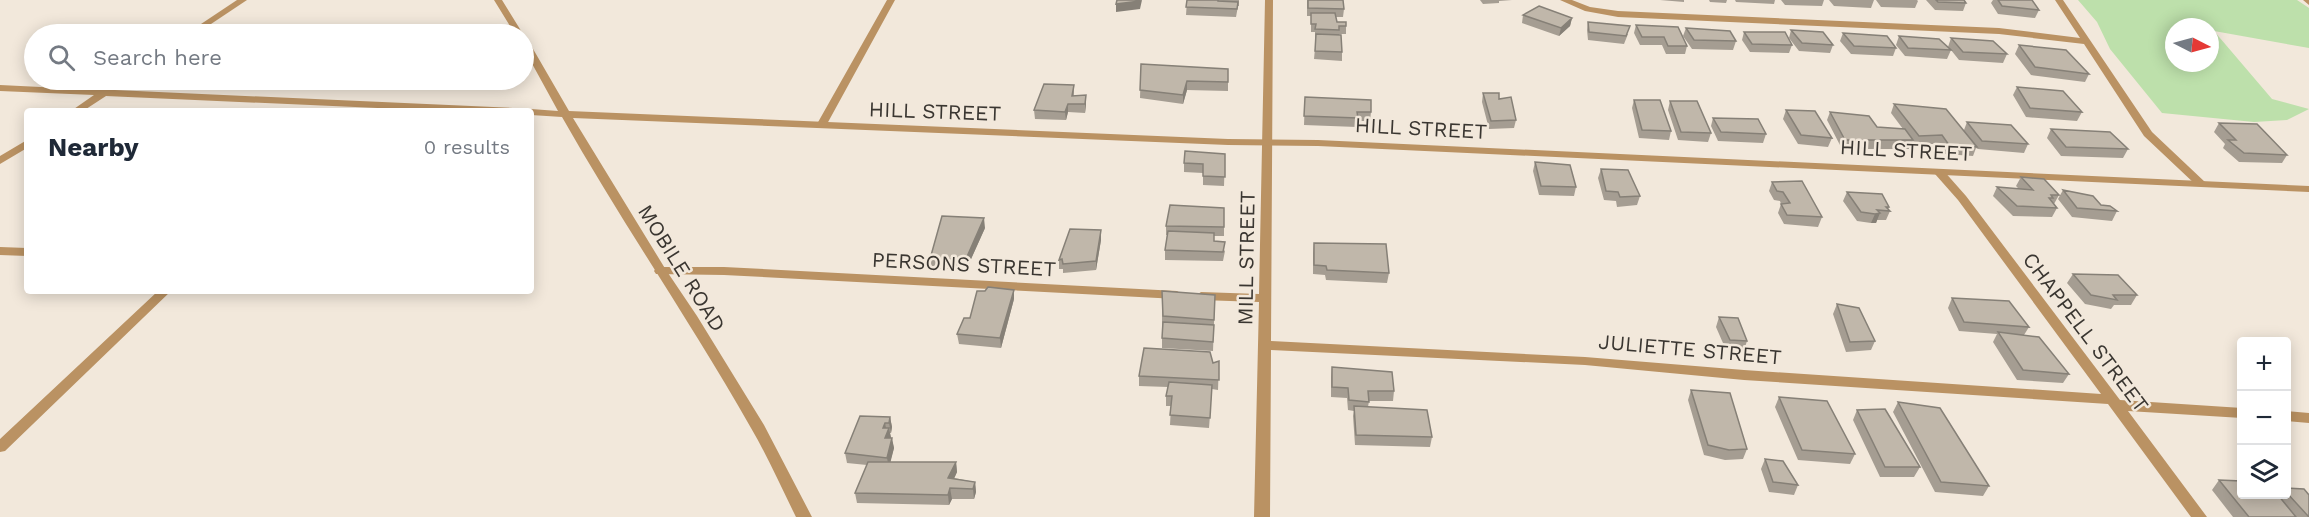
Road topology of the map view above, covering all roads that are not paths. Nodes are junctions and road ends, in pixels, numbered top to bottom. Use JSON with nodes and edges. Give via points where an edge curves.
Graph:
{"nodes":[{"id":1,"x":243,"y":0,"type":"edge"},
{"id":2,"x":498,"y":0,"type":"edge"},
{"id":3,"x":891,"y":0,"type":"edge"},
{"id":4,"x":1269,"y":0,"type":"edge"},
{"id":5,"x":1564,"y":0,"type":"edge"},
{"id":6,"x":2059,"y":0,"type":"edge"},
{"id":7,"x":206,"y":24,"type":"edge"},
{"id":8,"x":513,"y":24,"type":"edge"},
{"id":9,"x":2087,"y":42,"type":"junction"},
{"id":10,"x":534,"y":59,"type":"edge"},
{"id":11,"x":0,"y":88,"type":"edge"},
{"id":12,"x":24,"y":89,"type":"edge"},
{"id":13,"x":42,"y":90,"type":"edge"},
{"id":14,"x":109,"y":90,"type":"edge"},
{"id":15,"x":104,"y":93,"type":"junction"},
{"id":16,"x":81,"y":108,"type":"edge"},
{"id":17,"x":417,"y":108,"type":"edge"},
{"id":18,"x":534,"y":112,"type":"edge"},
{"id":19,"x":567,"y":115,"type":"junction"},
{"id":20,"x":822,"y":124,"type":"junction"},
{"id":21,"x":1268,"y":142,"type":"junction"},
{"id":22,"x":24,"y":145,"type":"edge"},
{"id":23,"x":0,"y":161,"type":"edge"},
{"id":24,"x":1939,"y":172,"type":"junction"},
{"id":25,"x":2200,"y":183,"type":"junction"},
{"id":26,"x":2309,"y":189,"type":"edge"},
{"id":27,"x":0,"y":251,"type":"edge"},
{"id":28,"x":24,"y":252,"type":"edge"},
{"id":29,"x":660,"y":271,"type":"junction"},
{"id":30,"x":162,"y":294,"type":"edge"},
{"id":31,"x":1265,"y":298,"type":"junction"},
{"id":32,"x":1264,"y":345,"type":"junction"},
{"id":33,"x":2114,"y":403,"type":"junction"},
{"id":34,"x":2237,"y":413,"type":"edge"},
{"id":35,"x":2291,"y":416,"type":"edge"},
{"id":36,"x":2309,"y":418,"type":"edge"},
{"id":37,"x":0,"y":447,"type":"edge"},
{"id":38,"x":804,"y":517,"type":"edge"},
{"id":39,"x":1262,"y":517,"type":"edge"},
{"id":40,"x":2199,"y":517,"type":"edge"}],
"edges":[{"from":1,"to":7,"type":"street"},
{"from":2,"to":8,"type":"street"},
{"from":3,"to":20,"type":"street"},
{"from":4,"to":21,"type":"street","name":"MILL STREET"},
{"from":5,"to":9,"type":"street","via":[[1618,14],[1999,31]]},
{"from":6,"to":9,"type":"street"},
{"from":9,"to":25,"type":"street","via":[[2148,134]]},
{"from":10,"to":19,"type":"street","name":"MOBILE ROAD"},
{"from":11,"to":12,"type":"street"},
{"from":13,"to":15,"type":"street"},
{"from":14,"to":15,"type":"street"},
{"from":15,"to":16,"type":"street"},
{"from":15,"to":17,"type":"street"},
{"from":18,"to":19,"type":"street","name":"HILL STREET"},
{"from":19,"to":20,"type":"street","name":"HILL STREET"},
{"from":19,"to":29,"type":"street","name":"MOBILE ROAD"},
{"from":20,"to":21,"type":"street","name":"HILL STREET"},
{"from":21,"to":24,"type":"street","name":"HILL STREET"},
{"from":21,"to":31,"type":"street","name":"MILL STREET"},
{"from":22,"to":23,"type":"street"},
{"from":24,"to":25,"type":"street","name":"HILL STREET"},
{"from":24,"to":33,"type":"street","name":"CHAPPELL STREET"},
{"from":25,"to":26,"type":"street","name":"HILL STREET"},
{"from":27,"to":28,"type":"street"},
{"from":29,"to":31,"type":"street","name":"PERSONS STREET"},
{"from":29,"to":38,"type":"street","name":"MOBILE ROAD","via":[[759,429]]},
{"from":30,"to":37,"type":"street"},
{"from":31,"to":32,"type":"street","name":"MILL STREET"},
{"from":32,"to":33,"type":"street","name":"JULIETTE STREET","via":[[1585,361]]},
{"from":32,"to":39,"type":"street","name":"MILL STREET"},
{"from":33,"to":34,"type":"street","name":"JULIETTE STREET"},
{"from":33,"to":40,"type":"street","name":"CHAPPELL STREET"},
{"from":35,"to":36,"type":"street"}]}
